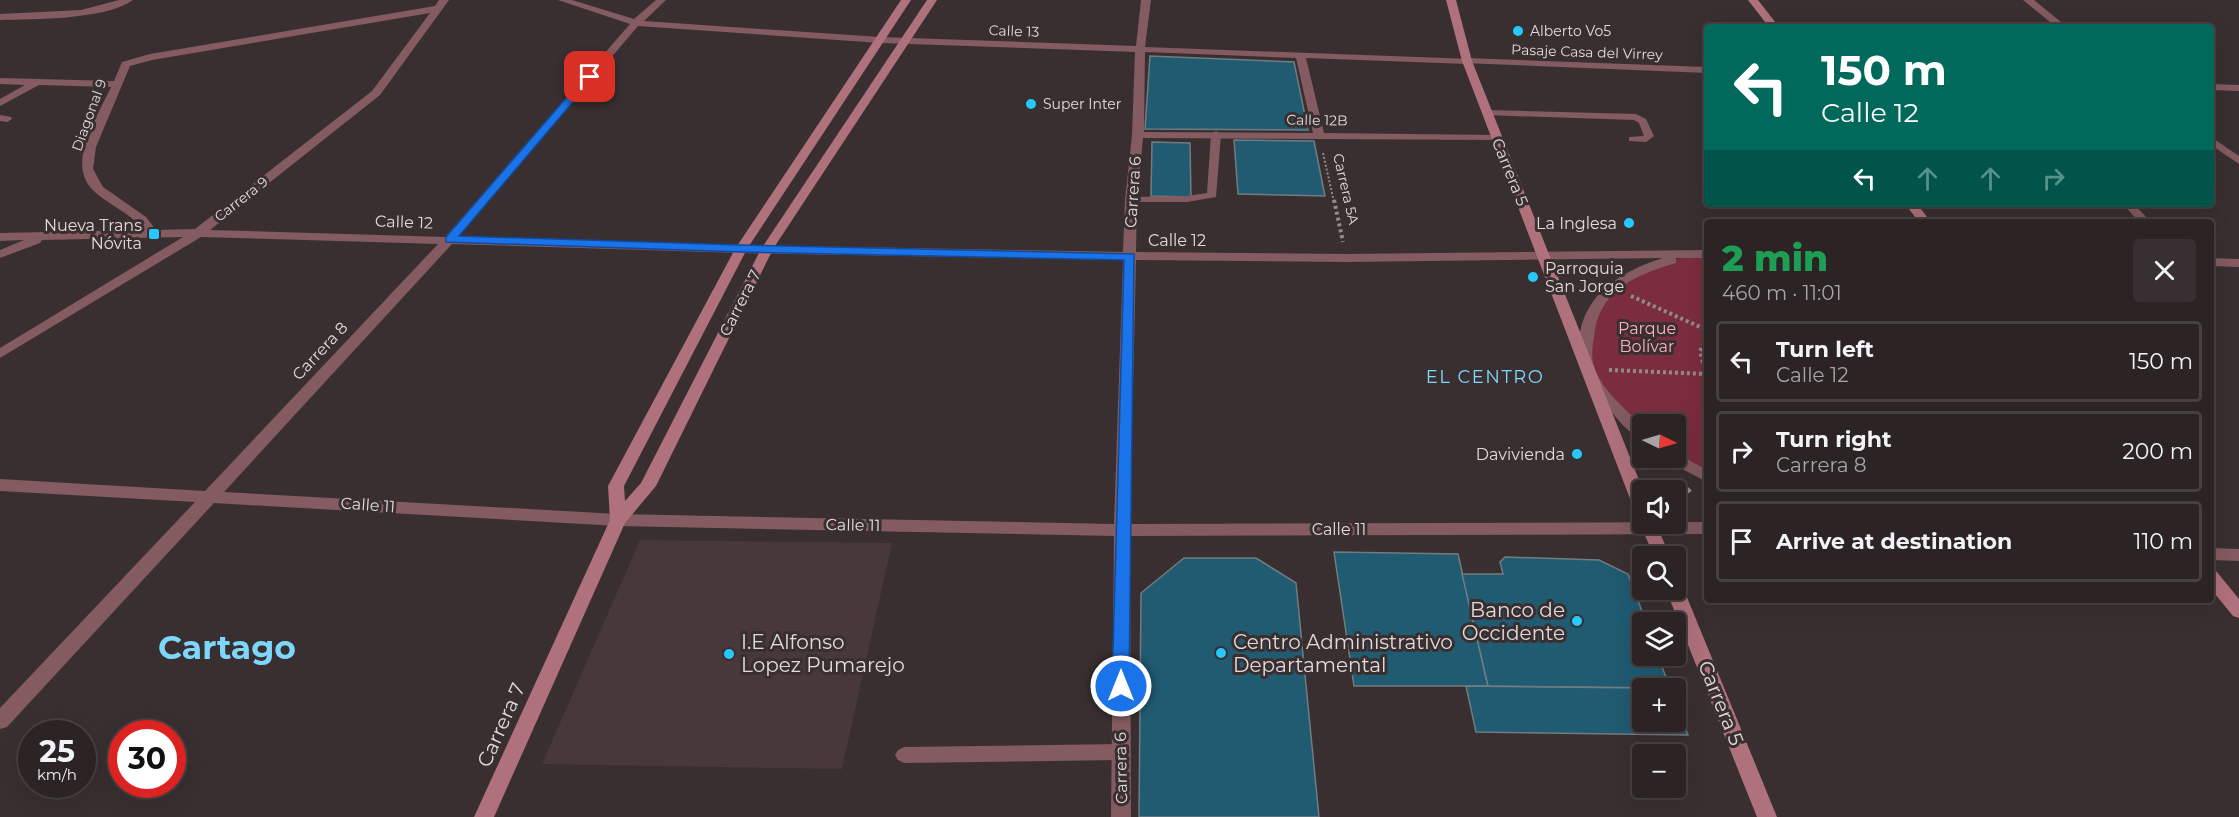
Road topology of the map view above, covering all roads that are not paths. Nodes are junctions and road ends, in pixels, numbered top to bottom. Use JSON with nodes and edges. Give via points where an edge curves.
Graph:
{"nodes":[{"id":1,"x":128,"y":0,"type":"edge"},
{"id":2,"x":444,"y":0,"type":"edge"},
{"id":3,"x":563,"y":0,"type":"edge"},
{"id":4,"x":661,"y":0,"type":"edge"},
{"id":5,"x":906,"y":0,"type":"edge"},
{"id":6,"x":932,"y":0,"type":"edge"},
{"id":7,"x":1146,"y":0,"type":"edge"},
{"id":8,"x":1451,"y":0,"type":"edge"},
{"id":9,"x":1753,"y":0,"type":"edge"},
{"id":10,"x":2028,"y":0,"type":"edge"},
{"id":11,"x":436,"y":9,"type":"junction"},
{"id":12,"x":0,"y":17,"type":"edge"},
{"id":13,"x":636,"y":23,"type":"junction"},
{"id":14,"x":1772,"y":24,"type":"edge"},
{"id":15,"x":2058,"y":24,"type":"edge"},
{"id":16,"x":880,"y":40,"type":"junction"},
{"id":17,"x":905,"y":41,"type":"junction"},
{"id":18,"x":1140,"y":51,"type":"junction"},
{"id":19,"x":1301,"y":57,"type":"junction"},
{"id":20,"x":1467,"y":61,"type":"junction"},
{"id":21,"x":1704,"y":70,"type":"edge"},
{"id":22,"x":0,"y":81,"type":"edge"},
{"id":23,"x":37,"y":82,"type":"junction"},
{"id":24,"x":116,"y":84,"type":"junction"},
{"id":25,"x":2214,"y":87,"type":"edge"},
{"id":26,"x":2239,"y":88,"type":"edge"},
{"id":27,"x":0,"y":103,"type":"edge"},
{"id":28,"x":1487,"y":112,"type":"junction"},
{"id":29,"x":1216,"y":134,"type":"junction"},
{"id":30,"x":1137,"y":135,"type":"junction"},
{"id":31,"x":1319,"y":135,"type":"junction"},
{"id":32,"x":1496,"y":138,"type":"junction"},
{"id":33,"x":1633,"y":139,"type":"dead end"},
{"id":34,"x":2214,"y":142,"type":"edge"},
{"id":35,"x":2239,"y":161,"type":"edge"},
{"id":36,"x":1131,"y":200,"type":"junction"},
{"id":37,"x":1913,"y":207,"type":"edge"},
{"id":38,"x":2131,"y":207,"type":"edge"},
{"id":39,"x":1923,"y":219,"type":"edge"},
{"id":40,"x":2142,"y":219,"type":"edge"},
{"id":41,"x":198,"y":233,"type":"junction"},
{"id":42,"x":152,"y":234,"type":"junction"},
{"id":43,"x":45,"y":236,"type":"junction"},
{"id":44,"x":0,"y":237,"type":"edge"},
{"id":45,"x":450,"y":239,"type":"junction"},
{"id":46,"x":741,"y":249,"type":"junction"},
{"id":47,"x":767,"y":249,"type":"junction"},
{"id":48,"x":0,"y":254,"type":"edge"},
{"id":49,"x":1704,"y":254,"type":"edge"},
{"id":50,"x":1704,"y":254,"type":"edge"},
{"id":51,"x":1130,"y":256,"type":"junction"},
{"id":52,"x":1545,"y":256,"type":"junction"},
{"id":53,"x":2214,"y":262,"type":"edge"},
{"id":54,"x":2239,"y":263,"type":"edge"},
{"id":55,"x":0,"y":354,"type":"edge"},
{"id":56,"x":1587,"y":369,"type":"junction"},
{"id":57,"x":1632,"y":423,"type":"edge"},
{"id":58,"x":1686,"y":465,"type":"edge"},
{"id":59,"x":1704,"y":475,"type":"edge"},
{"id":60,"x":1632,"y":484,"type":"edge"},
{"id":61,"x":0,"y":485,"type":"edge"},
{"id":62,"x":209,"y":495,"type":"junction"},
{"id":63,"x":618,"y":520,"type":"junction"},
{"id":64,"x":1632,"y":525,"type":"edge"},
{"id":65,"x":1686,"y":527,"type":"edge"},
{"id":66,"x":1704,"y":528,"type":"edge"},
{"id":67,"x":1122,"y":531,"type":"junction"},
{"id":68,"x":2214,"y":554,"type":"edge"},
{"id":69,"x":2239,"y":555,"type":"edge"},
{"id":70,"x":2214,"y":581,"type":"edge"},
{"id":71,"x":1679,"y":600,"type":"edge"},
{"id":72,"x":2239,"y":611,"type":"edge"},
{"id":73,"x":0,"y":721,"type":"edge"},
{"id":74,"x":1120,"y":752,"type":"junction"},
{"id":75,"x":904,"y":756,"type":"dead end"},
{"id":76,"x":484,"y":817,"type":"edge"},
{"id":77,"x":1121,"y":817,"type":"edge"},
{"id":78,"x":1767,"y":817,"type":"edge"}],
"edges":[{"from":1,"to":12,"type":"street","via":[[81,12]]},
{"from":2,"to":11,"type":"street","name":"Carrera 9"},
{"from":3,"to":13,"type":"street","name":"Calle 13"},
{"from":4,"to":13,"type":"street","name":"Carrera 8"},
{"from":5,"to":16,"type":"main road","name":"Carrera 7"},
{"from":6,"to":17,"type":"main road","name":"Carrera 7"},
{"from":7,"to":18,"type":"street","name":"Carrera 6"},
{"from":8,"to":20,"type":"main road","name":"Carrera 5"},
{"from":9,"to":14,"type":"main road"},
{"from":10,"to":15,"type":"street"},
{"from":11,"to":24,"type":"street","name":"Diagonal 9","via":[[150,57],[126,64]]},
{"from":11,"to":41,"type":"street","name":"Carrera 9","via":[[376,93]]},
{"from":13,"to":16,"type":"street","name":"Calle 13"},
{"from":13,"to":45,"type":"street","name":"Carrera 8"},
{"from":16,"to":17,"type":"street","name":"Calle 13"},
{"from":16,"to":46,"type":"main road","name":"Carrera 7"},
{"from":17,"to":18,"type":"street","name":"Calle 13"},
{"from":17,"to":47,"type":"main road","name":"Carrera 7"},
{"from":18,"to":19,"type":"street","name":"Calle 13"},
{"from":18,"to":30,"type":"street","name":"Carrera 6"},
{"from":19,"to":20,"type":"street","name":"Calle 13"},
{"from":19,"to":31,"type":"street","name":"Carrera 5A"},
{"from":20,"to":21,"type":"street","name":"Pasaje Casa del Virrey"},
{"from":20,"to":28,"type":"main road","name":"Carrera 5"},
{"from":22,"to":23,"type":"street"},
{"from":23,"to":24,"type":"street"},
{"from":23,"to":27,"type":"street"},
{"from":24,"to":42,"type":"street","name":"Diagonal 9","via":[[90,147],[87,169],[98,189],[142,220]]},
{"from":25,"to":26,"type":"street"},
{"from":28,"to":32,"type":"main road","name":"Carrera 5"},
{"from":28,"to":33,"type":"lane","via":[[1636,117],[1643,121],[1649,136],[1646,140]]},
{"from":29,"to":30,"type":"street","name":"Calle 12B"},
{"from":29,"to":31,"type":"street","name":"Calle 12B"},
{"from":29,"to":36,"type":"lane","via":[[1212,195]]},
{"from":30,"to":36,"type":"street","name":"Carrera 6"},
{"from":31,"to":32,"type":"street","name":"Calle 12B"},
{"from":32,"to":52,"type":"main road","name":"Carrera 5"},
{"from":34,"to":35,"type":"street"},
{"from":36,"to":51,"type":"street","name":"Carrera 6"},
{"from":37,"to":39,"type":"main road"},
{"from":38,"to":40,"type":"lane"},
{"from":41,"to":42,"type":"street","name":"Calle 12"},
{"from":41,"to":45,"type":"street","name":"Calle 12"},
{"from":41,"to":55,"type":"street","name":"Carrera 9"},
{"from":42,"to":43,"type":"street","name":"Calle 12"},
{"from":43,"to":44,"type":"street","name":"Calle 12"},
{"from":43,"to":48,"type":"street"},
{"from":45,"to":46,"type":"street","name":"Calle 12"},
{"from":45,"to":62,"type":"street","name":"Carrera 8"},
{"from":46,"to":47,"type":"street","name":"Calle 12"},
{"from":46,"to":63,"type":"main road","name":"Carrera 7","via":[[616,486]]},
{"from":47,"to":51,"type":"street","name":"Calle 12"},
{"from":47,"to":63,"type":"main road","name":"Carrera 7","via":[[648,486]]},
{"from":49,"to":52,"type":"street","name":"Calle 12"},
{"from":50,"to":56,"type":"street","via":[[1650,266],[1611,286],[1590,315],[1586,332]]},
{"from":51,"to":52,"type":"street","name":"Calle 12"},
{"from":51,"to":67,"type":"street","name":"Carrera 6"},
{"from":52,"to":56,"type":"main road","name":"Carrera 5"},
{"from":53,"to":54,"type":"street"},
{"from":56,"to":57,"type":"street"},
{"from":56,"to":60,"type":"main road","name":"Carrera 5"},
{"from":58,"to":59,"type":"street"},
{"from":61,"to":62,"type":"street","name":"Calle 11"},
{"from":62,"to":63,"type":"street","name":"Calle 11"},
{"from":62,"to":73,"type":"street","name":"Carrera 8"},
{"from":63,"to":67,"type":"street","name":"Calle 11"},
{"from":63,"to":76,"type":"main road","name":"Carrera 7"},
{"from":64,"to":67,"type":"street","name":"Calle 11"},
{"from":65,"to":66,"type":"street","name":"Calle 11"},
{"from":67,"to":74,"type":"street","name":"Carrera 6"},
{"from":68,"to":69,"type":"street"},
{"from":70,"to":72,"type":"main road"},
{"from":71,"to":78,"type":"main road","name":"Carrera 5"},
{"from":74,"to":75,"type":"lane"},
{"from":74,"to":77,"type":"street","name":"Carrera 6"}]}
